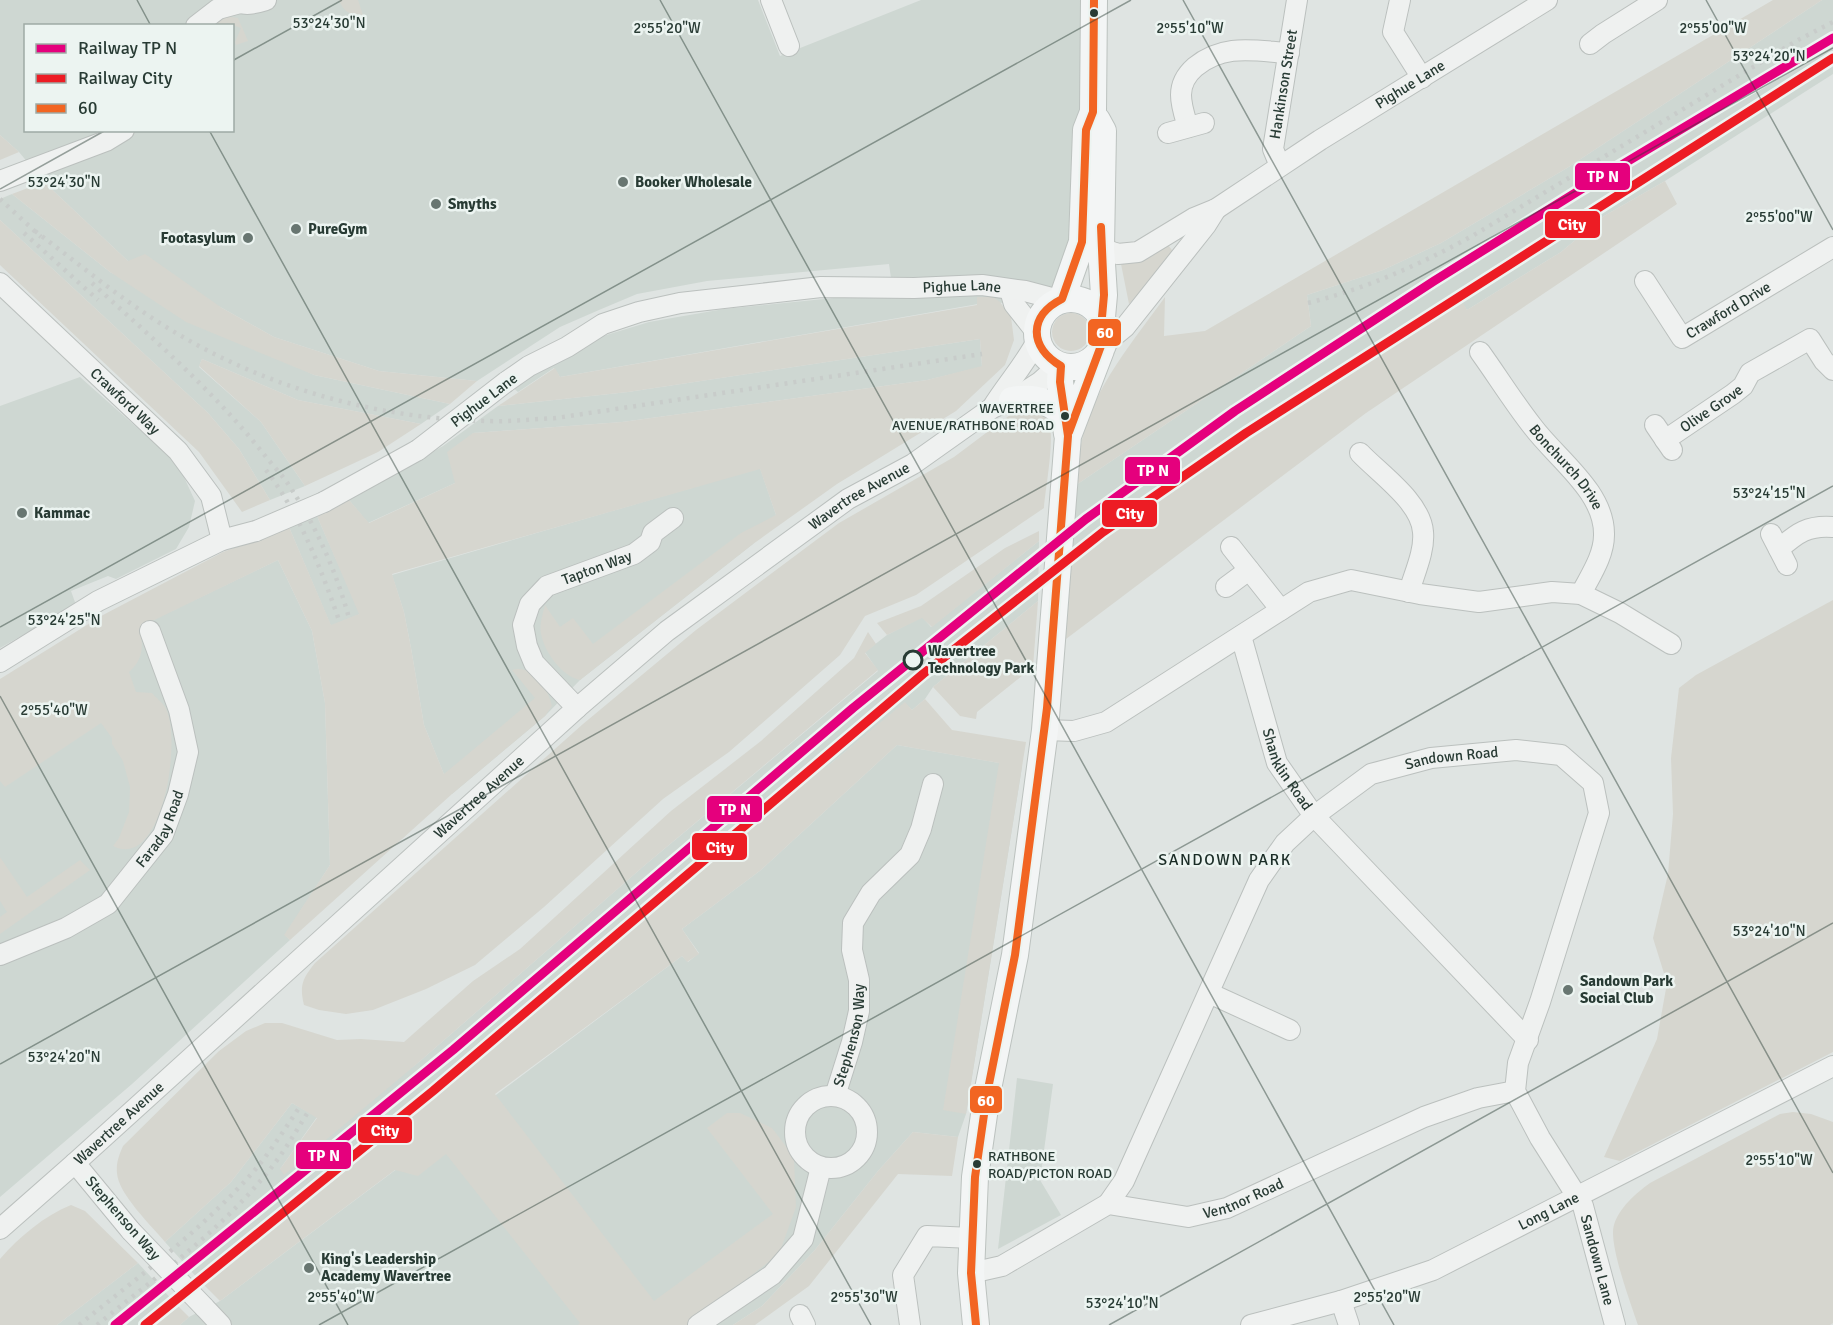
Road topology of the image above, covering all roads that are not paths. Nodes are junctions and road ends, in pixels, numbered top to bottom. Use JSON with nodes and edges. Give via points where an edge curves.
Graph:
{"nodes":[{"id":1,"x":201,"y":0,"type":"edge"},
{"id":2,"x":266,"y":0,"type":"edge"},
{"id":3,"x":1094,"y":0,"type":"edge"},
{"id":4,"x":1297,"y":0,"type":"edge"},
{"id":5,"x":1400,"y":0,"type":"edge"},
{"id":6,"x":1547,"y":0,"type":"edge"},
{"id":7,"x":1657,"y":0,"type":"edge"},
{"id":8,"x":774,"y":1,"type":"edge"},
{"id":9,"x":237,"y":2,"type":"edge"},
{"id":10,"x":196,"y":24,"type":"edge"},
{"id":11,"x":199,"y":24,"type":"edge"},
{"id":12,"x":1590,"y":44,"type":"dead end"},
{"id":13,"x":789,"y":46,"type":"dead end"},
{"id":14,"x":1289,"y":53,"type":"junction"},
{"id":15,"x":1422,"y":78,"type":"junction"},
{"id":16,"x":1093,"y":112,"type":"junction"},
{"id":17,"x":121,"y":132,"type":"edge"},
{"id":18,"x":1168,"y":133,"type":"dead end"},
{"id":19,"x":1280,"y":166,"type":"junction"},
{"id":20,"x":0,"y":181,"type":"edge"},
{"id":21,"x":1216,"y":209,"type":"junction"},
{"id":22,"x":1833,"y":247,"type":"edge"},
{"id":23,"x":1101,"y":248,"type":"junction"},
{"id":24,"x":1645,"y":281,"type":"dead end"},
{"id":25,"x":0,"y":284,"type":"edge"},
{"id":26,"x":1010,"y":290,"type":"junction"},
{"id":27,"x":1060,"y":300,"type":"junction"},
{"id":28,"x":1102,"y":317,"type":"junction"},
{"id":29,"x":1037,"y":337,"type":"junction"},
{"id":30,"x":1102,"y":347,"type":"junction"},
{"id":31,"x":1480,"y":352,"type":"dead end"},
{"id":32,"x":1060,"y":365,"type":"junction"},
{"id":33,"x":1833,"y":370,"type":"edge"},
{"id":34,"x":1002,"y":404,"type":"junction"},
{"id":35,"x":1066,"y":426,"type":"junction"},
{"id":36,"x":1664,"y":438,"type":"dead end"},
{"id":37,"x":1360,"y":463,"type":"dead end"},
{"id":38,"x":673,"y":518,"type":"dead end"},
{"id":39,"x":1833,"y":527,"type":"edge"},
{"id":40,"x":222,"y":540,"type":"junction"},
{"id":41,"x":1231,"y":547,"type":"dead end"},
{"id":42,"x":1779,"y":549,"type":"dead end"},
{"id":43,"x":1249,"y":570,"type":"junction"},
{"id":44,"x":1226,"y":587,"type":"dead end"},
{"id":45,"x":1409,"y":592,"type":"junction"},
{"id":46,"x":1581,"y":594,"type":"junction"},
{"id":47,"x":1281,"y":610,"type":"junction"},
{"id":48,"x":150,"y":631,"type":"dead end"},
{"id":49,"x":1241,"y":636,"type":"junction"},
{"id":50,"x":1671,"y":644,"type":"dead end"},
{"id":51,"x":0,"y":662,"type":"edge"},
{"id":52,"x":577,"y":708,"type":"junction"},
{"id":53,"x":1045,"y":730,"type":"junction"},
{"id":54,"x":933,"y":784,"type":"dead end"},
{"id":55,"x":1314,"y":816,"type":"junction"},
{"id":56,"x":0,"y":955,"type":"edge"},
{"id":57,"x":1209,"y":993,"type":"junction"},
{"id":58,"x":1290,"y":1030,"type":"dead end"},
{"id":59,"x":1528,"y":1040,"type":"junction"},
{"id":60,"x":1833,"y":1066,"type":"edge"},
{"id":61,"x":1515,"y":1091,"type":"junction"},
{"id":62,"x":835,"y":1096,"type":"junction"},
{"id":63,"x":75,"y":1163,"type":"junction"},
{"id":64,"x":821,"y":1167,"type":"junction"},
{"id":65,"x":1577,"y":1197,"type":"junction"},
{"id":66,"x":1108,"y":1204,"type":"junction"},
{"id":67,"x":0,"y":1229,"type":"edge"},
{"id":68,"x":972,"y":1238,"type":"junction"},
{"id":69,"x":971,"y":1274,"type":"junction"},
{"id":70,"x":1341,"y":1300,"type":"junction"},
{"id":71,"x":220,"y":1325,"type":"edge"},
{"id":72,"x":698,"y":1325,"type":"edge"},
{"id":73,"x":910,"y":1325,"type":"edge"},
{"id":74,"x":976,"y":1325,"type":"edge"},
{"id":75,"x":1251,"y":1325,"type":"edge"},
{"id":76,"x":1349,"y":1325,"type":"edge"},
{"id":77,"x":1615,"y":1325,"type":"edge"}],
"edges":[{"from":1,"to":10,"type":"street"},
{"from":2,"to":9,"type":"street"},
{"from":3,"to":16,"type":"main road"},
{"from":4,"to":14,"type":"street","name":"Hankinson Street"},
{"from":5,"to":15,"type":"street","via":[[1393,32]]},
{"from":6,"to":15,"type":"street","name":"Pighue Lane"},
{"from":7,"to":12,"type":"street"},
{"from":8,"to":13,"type":"street"},
{"from":9,"to":11,"type":"street","via":[[218,9]]},
{"from":14,"to":18,"type":"street","via":[[1224,51],[1202,61],[1190,71],[1181,96],[1196,125]]},
{"from":14,"to":19,"type":"street","name":"Hankinson Street","via":[[1273,149]]},
{"from":15,"to":19,"type":"street","name":"Pighue Lane"},
{"from":16,"to":23,"type":"main road","via":[[1103,131]]},
{"from":16,"to":27,"type":"main road","via":[[1086,129],[1082,242]]},
{"from":17,"to":20,"type":"street"},
{"from":19,"to":21,"type":"street","name":"Pighue Lane"},
{"from":21,"to":23,"type":"street","name":"Pighue Lane","via":[[1138,252],[1118,254]]},
{"from":21,"to":30,"type":"street","name":"Pighue Lane","via":[[1125,327]]},
{"from":22,"to":24,"type":"street","name":"Crawford Drive","via":[[1682,338]]},
{"from":23,"to":28,"type":"main road"},
{"from":25,"to":40,"type":"street","name":"Crawford Way","via":[[177,451],[211,496]]},
{"from":26,"to":27,"type":"street","name":"Pighue Lane"},
{"from":26,"to":29,"type":"street","name":"Pighue Lane","via":[[1014,304]]},
{"from":26,"to":40,"type":"street","name":"Pighue Lane","bridge":true,"via":[[982,285],[821,287],[680,303],[639,312],[603,324],[529,366],[418,450],[324,502],[256,531]]},
{"from":27,"to":28,"type":"main road","via":[[1085,301]]},
{"from":27,"to":29,"type":"main road","via":[[1042,313]]},
{"from":28,"to":30,"type":"main road"},
{"from":29,"to":32,"type":"main road","via":[[1049,360]]},
{"from":29,"to":34,"type":"street","name":"Wavertree Avenue","via":[[1019,372],[1004,390]]},
{"from":30,"to":32,"type":"main road","via":[[1084,364]]},
{"from":30,"to":35,"type":"main road"},
{"from":31,"to":46,"type":"street","name":"Bonchurch Drive","via":[[1533,428],[1600,510],[1603,547]]},
{"from":32,"to":34,"type":"street","name":"Wavertree Avenue"},
{"from":32,"to":35,"type":"main road"},
{"from":33,"to":36,"type":"street","name":"Olive Grove","via":[[1810,339],[1750,373],[1734,394]]},
{"from":34,"to":35,"type":"main road","via":[[1024,398],[1044,401],[1052,405]]},
{"from":34,"to":52,"type":"street","name":"Wavertree Avenue","via":[[913,464],[848,499],[667,631]]},
{"from":35,"to":53,"type":"main road"},
{"from":37,"to":45,"type":"street","via":[[1412,504],[1420,518],[1422,543]]},
{"from":38,"to":52,"type":"street","name":"Tapton Way","via":[[634,554],[547,586],[530,604],[524,626],[534,663]]},
{"from":39,"to":42,"type":"street","via":[[1816,526],[1794,536]]},
{"from":40,"to":51,"type":"street","name":"Pighue Lane","via":[[98,601]]},
{"from":41,"to":43,"type":"street"},
{"from":43,"to":44,"type":"street"},
{"from":43,"to":47,"type":"street"},
{"from":45,"to":46,"type":"street","via":[[1479,602],[1552,592]]},
{"from":45,"to":47,"type":"street","via":[[1351,580],[1309,592]]},
{"from":46,"to":50,"type":"street"},
{"from":47,"to":49,"type":"street"},
{"from":48,"to":56,"type":"street","name":"Faraday Road","via":[[179,710],[188,752],[163,835],[108,904],[66,928]]},
{"from":49,"to":53,"type":"street","via":[[1106,722],[1074,731]]},
{"from":49,"to":55,"type":"street","name":"Shanklin Road","via":[[1277,763]]},
{"from":52,"to":63,"type":"street","name":"Wavertree Avenue"},
{"from":53,"to":68,"type":"main road","via":[[1016,955],[987,1095],[975,1177]]},
{"from":54,"to":62,"type":"street","name":"Stephenson Way","via":[[910,855],[871,893],[853,923],[859,1011]]},
{"from":55,"to":57,"type":"street","name":"Sandown Road","via":[[1285,843],[1259,880]]},
{"from":55,"to":59,"type":"street","name":"Shanklin Road"},
{"from":55,"to":59,"type":"street","name":"Sandown Road","via":[[1371,774],[1460,754],[1516,750],[1561,755],[1593,783],[1599,813]]},
{"from":57,"to":58,"type":"street"},
{"from":57,"to":66,"type":"street","name":"Sandown Road","via":[[1124,1181]]},
{"from":59,"to":61,"type":"street","name":"Sandown Road","via":[[1518,1063]]},
{"from":60,"to":65,"type":"street","name":"Long Lane"},
{"from":61,"to":65,"type":"street"},
{"from":61,"to":66,"type":"street","name":"Ventnor Road","via":[[1478,1098],[1424,1117],[1227,1208],[1188,1217]]},
{"from":62,"to":64,"type":"street","name":"Stephenson Way","via":[[811,1102],[796,1121],[796,1141],[801,1152]]},
{"from":62,"to":64,"type":"street","name":"Stephenson Way","via":[[854,1104],[862,1114],[866,1138],[854,1160],[843,1166]]},
{"from":63,"to":67,"type":"street","name":"Wavertree Avenue"},
{"from":63,"to":71,"type":"street","name":"Stephenson Way","bridge":true,"via":[[131,1231]]},
{"from":64,"to":72,"type":"street","via":[[803,1239],[772,1275]]},
{"from":65,"to":70,"type":"street","name":"Long Lane","via":[[1433,1270]]},
{"from":65,"to":77,"type":"street","name":"Sandown Lane","via":[[1583,1206]]},
{"from":66,"to":69,"type":"street","via":[[1002,1266]]},
{"from":68,"to":69,"type":"main road"},
{"from":68,"to":73,"type":"street","via":[[927,1236],[903,1275]]},
{"from":69,"to":74,"type":"main road"},
{"from":70,"to":75,"type":"street","name":"Long Lane"},
{"from":70,"to":76,"type":"street"}]}
